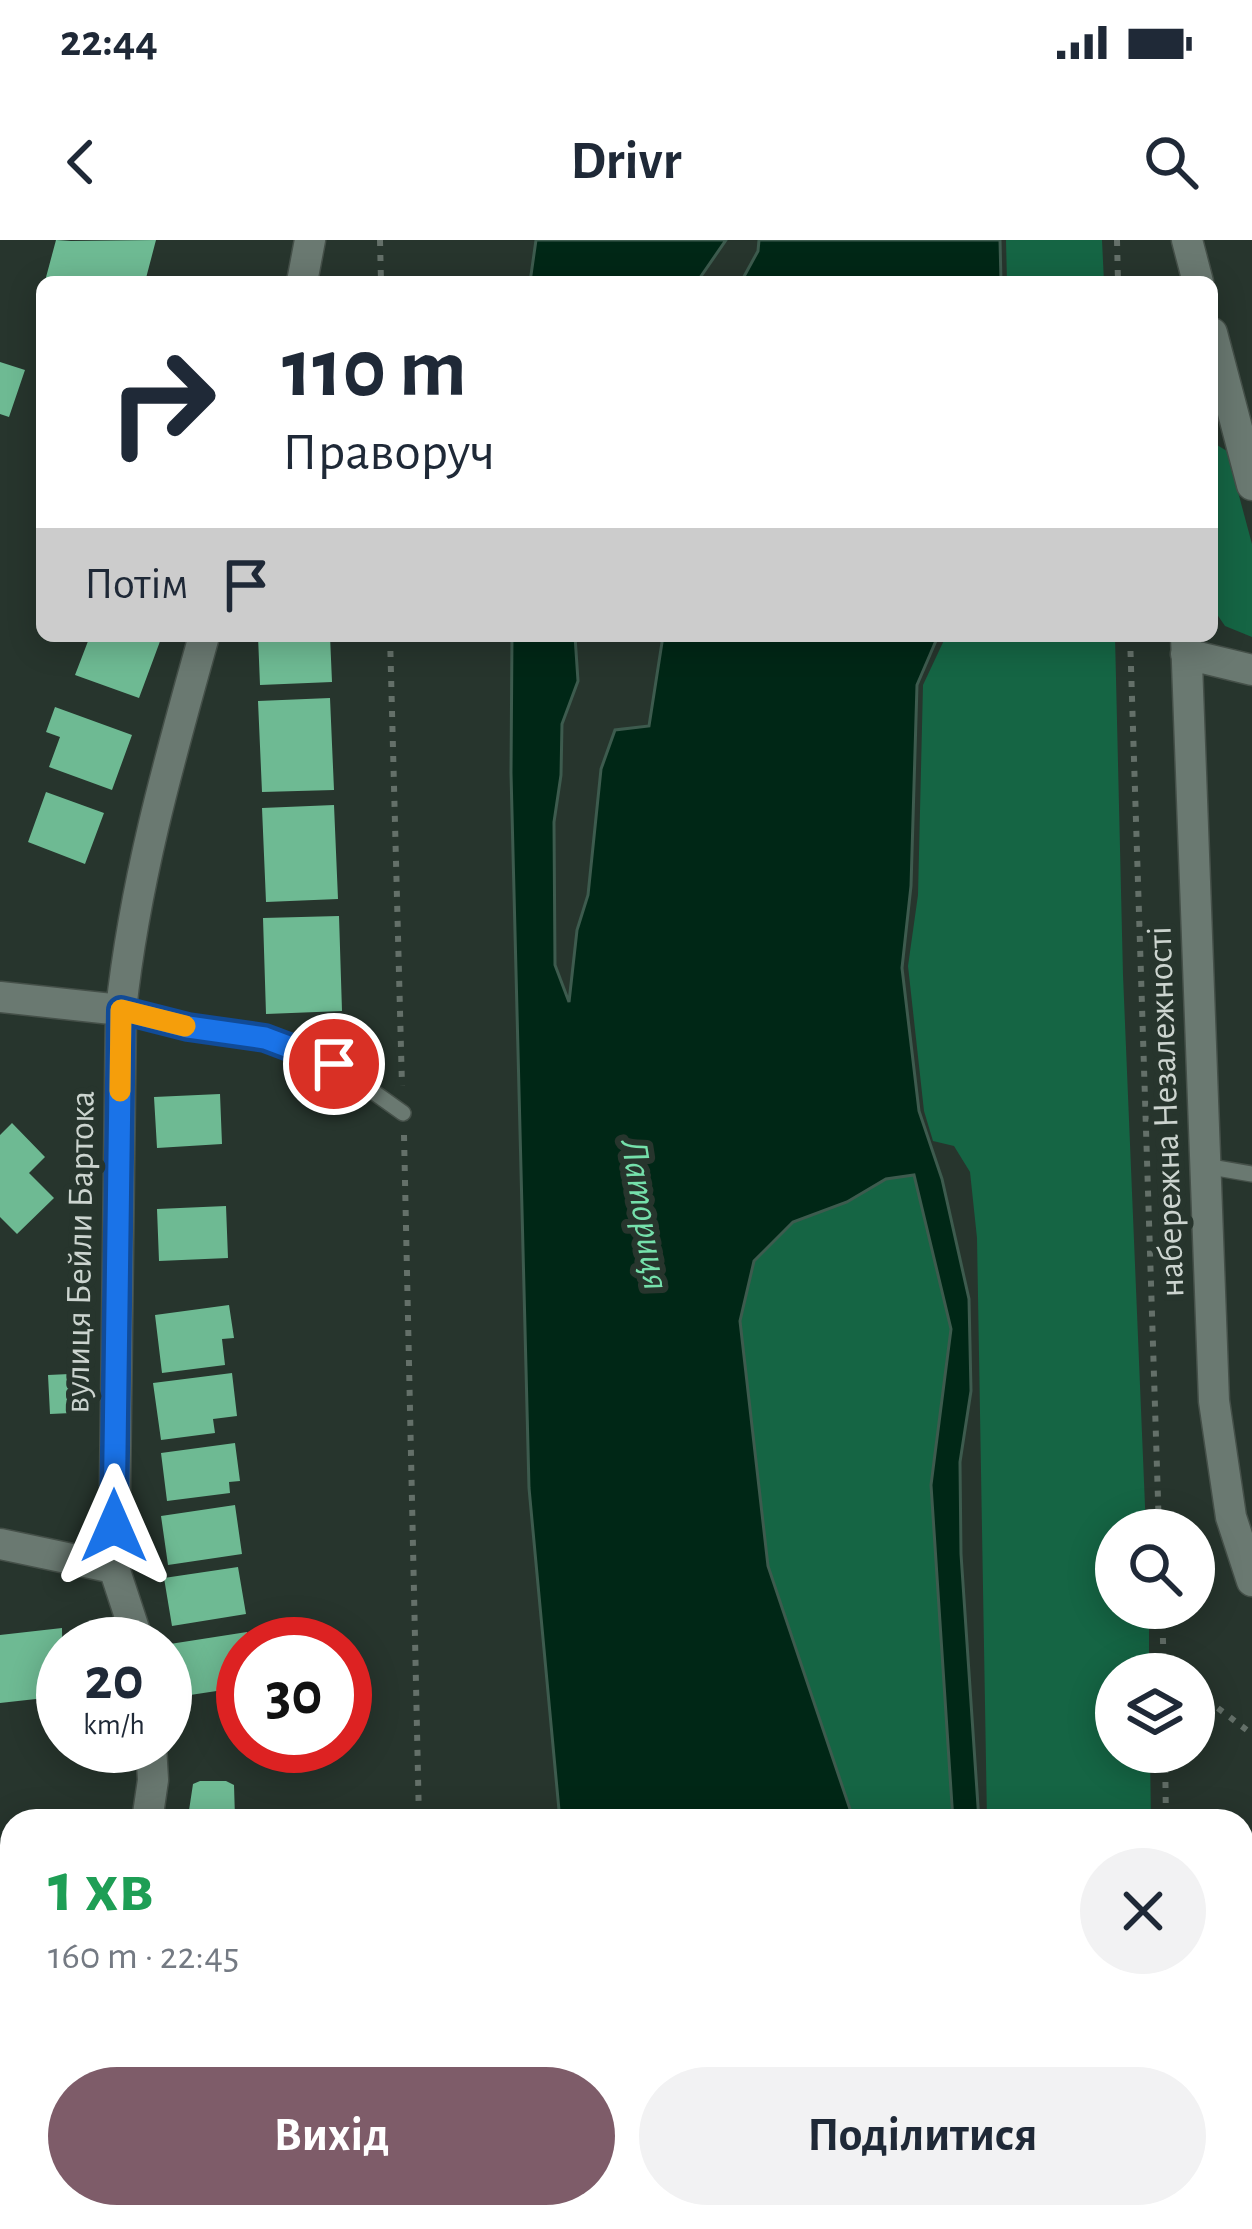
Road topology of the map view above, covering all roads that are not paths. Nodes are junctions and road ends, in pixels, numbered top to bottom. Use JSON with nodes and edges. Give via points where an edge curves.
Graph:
{"nodes":[{"id":1,"x":310,"y":240,"type":"edge"},
{"id":2,"x":1174,"y":240,"type":"edge"},
{"id":3,"x":1187,"y":240,"type":"edge"},
{"id":4,"x":303,"y":276,"type":"edge"},
{"id":5,"x":1176,"y":276,"type":"edge"},
{"id":6,"x":1196,"y":276,"type":"edge"},
{"id":7,"x":1218,"y":356,"type":"edge"},
{"id":8,"x":1252,"y":485,"type":"edge"},
{"id":9,"x":202,"y":642,"type":"edge"},
{"id":10,"x":1186,"y":645,"type":"edge"},
{"id":11,"x":1252,"y":670,"type":"edge"},
{"id":12,"x":0,"y":997,"type":"edge"},
{"id":13,"x":121,"y":1010,"type":"junction"},
{"id":14,"x":403,"y":1114,"type":"road end"},
{"id":15,"x":1205,"y":1166,"type":"junction"},
{"id":16,"x":1252,"y":1174,"type":"edge"},
{"id":17,"x":0,"y":1544,"type":"edge"},
{"id":18,"x":114,"y":1568,"type":"junction"},
{"id":19,"x":1252,"y":1581,"type":"edge"},
{"id":20,"x":133,"y":1617,"type":"edge"},
{"id":21,"x":153,"y":1773,"type":"edge"},
{"id":22,"x":149,"y":1809,"type":"edge"}],
"edges":[{"from":1,"to":4,"type":"street"},
{"from":2,"to":5,"type":"street"},
{"from":3,"to":6,"type":"street"},
{"from":7,"to":8,"type":"street"},
{"from":9,"to":13,"type":"street","name":"вулиця Бейли Бартока","via":[[151,824]]},
{"from":10,"to":11,"type":"street"},
{"from":10,"to":15,"type":"street","name":"набережна Незалежності"},
{"from":12,"to":13,"type":"street"},
{"from":13,"to":14,"type":"lane","via":[[265,1038],[334,1064]]},
{"from":13,"to":18,"type":"street","name":"вулиця Бейли Бартока"},
{"from":15,"to":16,"type":"lane"},
{"from":15,"to":19,"type":"street","name":"набережна Незалежності","via":[[1214,1401],[1231,1516]]},
{"from":17,"to":18,"type":"street"},
{"from":18,"to":20,"type":"street","name":"вулиця Бейли Бартока"},
{"from":21,"to":22,"type":"street"}]}
